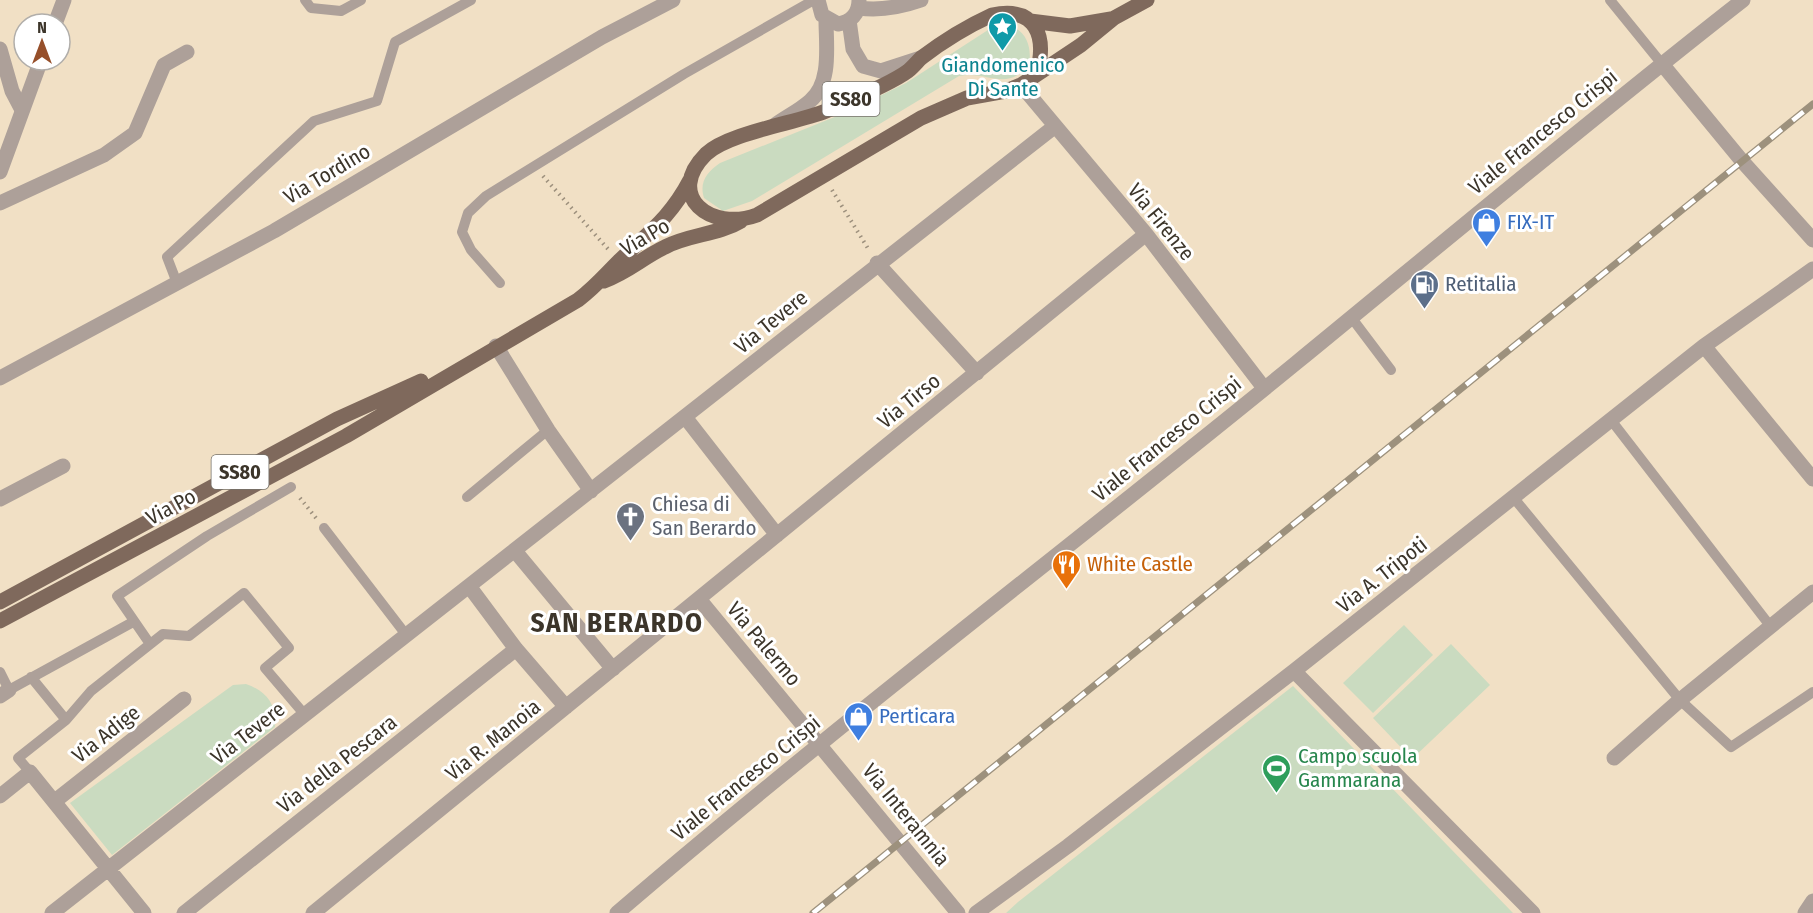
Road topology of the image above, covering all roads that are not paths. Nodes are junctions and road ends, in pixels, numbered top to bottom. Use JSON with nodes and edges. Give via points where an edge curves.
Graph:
{"nodes":[{"id":1,"x":305,"y":0,"type":"edge"},
{"id":2,"x":361,"y":0,"type":"edge"},
{"id":3,"x":471,"y":0,"type":"edge"},
{"id":4,"x":672,"y":0,"type":"edge"},
{"id":5,"x":816,"y":0,"type":"edge"},
{"id":6,"x":921,"y":0,"type":"edge"},
{"id":7,"x":1147,"y":0,"type":"edge"},
{"id":8,"x":1610,"y":0,"type":"edge"},
{"id":9,"x":1743,"y":0,"type":"edge"},
{"id":10,"x":859,"y":4,"type":"edge"},
{"id":11,"x":1114,"y":18,"type":"junction"},
{"id":12,"x":826,"y":20,"type":"junction"},
{"id":13,"x":849,"y":20,"type":"junction"},
{"id":14,"x":1030,"y":21,"type":"junction"},
{"id":15,"x":0,"y":50,"type":"edge"},
{"id":16,"x":187,"y":52,"type":"dead end"},
{"id":17,"x":921,"y":58,"type":"junction"},
{"id":18,"x":1662,"y":64,"type":"junction"},
{"id":19,"x":36,"y":72,"type":"edge"},
{"id":20,"x":1037,"y":73,"type":"junction"},
{"id":21,"x":1021,"y":85,"type":"junction"},
{"id":22,"x":22,"y":110,"type":"junction"},
{"id":23,"x":775,"y":125,"type":"junction"},
{"id":24,"x":1054,"y":127,"type":"junction"},
{"id":25,"x":0,"y":172,"type":"edge"},
{"id":26,"x":690,"y":180,"type":"junction"},
{"id":27,"x":0,"y":203,"type":"edge"},
{"id":28,"x":741,"y":221,"type":"junction"},
{"id":29,"x":1146,"y":234,"type":"junction"},
{"id":30,"x":1813,"y":240,"type":"edge"},
{"id":31,"x":877,"y":263,"type":"junction"},
{"id":32,"x":1813,"y":269,"type":"edge"},
{"id":33,"x":604,"y":281,"type":"junction"},
{"id":34,"x":177,"y":283,"type":"junction"},
{"id":35,"x":500,"y":283,"type":"dead end"},
{"id":36,"x":1351,"y":317,"type":"junction"},
{"id":37,"x":1704,"y":346,"type":"junction"},
{"id":38,"x":490,"y":350,"type":"junction"},
{"id":39,"x":1390,"y":370,"type":"dead end"},
{"id":40,"x":977,"y":373,"type":"junction"},
{"id":41,"x":0,"y":378,"type":"edge"},
{"id":42,"x":1264,"y":388,"type":"junction"},
{"id":43,"x":685,"y":417,"type":"junction"},
{"id":44,"x":1611,"y":420,"type":"junction"},
{"id":45,"x":548,"y":430,"type":"junction"},
{"id":46,"x":63,"y":466,"type":"dead end"},
{"id":47,"x":1813,"y":479,"type":"edge"},
{"id":48,"x":291,"y":487,"type":"dead end"},
{"id":49,"x":591,"y":491,"type":"junction"},
{"id":50,"x":467,"y":497,"type":"dead end"},
{"id":51,"x":1513,"y":497,"type":"junction"},
{"id":52,"x":0,"y":499,"type":"edge"},
{"id":53,"x":324,"y":528,"type":"dead end"},
{"id":54,"x":777,"y":535,"type":"junction"},
{"id":55,"x":515,"y":551,"type":"junction"},
{"id":56,"x":470,"y":586,"type":"junction"},
{"id":57,"x":1813,"y":592,"type":"edge"},
{"id":58,"x":699,"y":599,"type":"junction"},
{"id":59,"x":0,"y":602,"type":"edge"},
{"id":60,"x":0,"y":621,"type":"edge"},
{"id":61,"x":133,"y":622,"type":"junction"},
{"id":62,"x":1771,"y":627,"type":"junction"},
{"id":63,"x":406,"y":636,"type":"junction"},
{"id":64,"x":150,"y":644,"type":"junction"},
{"id":65,"x":516,"y":649,"type":"junction"},
{"id":66,"x":613,"y":669,"type":"junction"},
{"id":67,"x":1294,"y":671,"type":"junction"},
{"id":68,"x":0,"y":672,"type":"edge"},
{"id":69,"x":31,"y":678,"type":"junction"},
{"id":70,"x":1813,"y":692,"type":"edge"},
{"id":71,"x":4,"y":693,"type":"edge"},
{"id":72,"x":184,"y":699,"type":"dead end"},
{"id":73,"x":1680,"y":700,"type":"junction"},
{"id":74,"x":566,"y":707,"type":"junction"},
{"id":75,"x":305,"y":715,"type":"junction"},
{"id":76,"x":66,"y":720,"type":"junction"},
{"id":77,"x":821,"y":744,"type":"junction"},
{"id":78,"x":1614,"y":758,"type":"dead end"},
{"id":79,"x":30,"y":772,"type":"junction"},
{"id":80,"x":0,"y":796,"type":"edge"},
{"id":81,"x":55,"y":801,"type":"junction"},
{"id":82,"x":108,"y":869,"type":"junction"},
{"id":83,"x":1813,"y":901,"type":"edge"},
{"id":84,"x":52,"y":913,"type":"edge"},
{"id":85,"x":144,"y":913,"type":"edge"},
{"id":86,"x":184,"y":913,"type":"edge"},
{"id":87,"x":313,"y":913,"type":"edge"},
{"id":88,"x":617,"y":913,"type":"edge"},
{"id":89,"x":958,"y":913,"type":"edge"},
{"id":90,"x":976,"y":913,"type":"edge"},
{"id":91,"x":1533,"y":913,"type":"edge"},
{"id":92,"x":1805,"y":913,"type":"edge"}],
"edges":[{"from":1,"to":2,"type":"lane","via":[[311,8],[341,12]]},
{"from":3,"to":34,"type":"lane","via":[[395,42],[377,101],[314,120],[167,257]]},
{"from":4,"to":34,"type":"street","name":"Via Tordino","via":[[602,37],[274,231]]},
{"from":5,"to":12,"type":"street"},
{"from":5,"to":35,"type":"lane","via":[[684,74],[486,196],[468,213],[462,231],[471,250]]},
{"from":6,"to":10,"type":"street","via":[[873,10]]},
{"from":7,"to":11,"type":"main road","number":"SS80"},
{"from":8,"to":18,"type":"lane"},
{"from":9,"to":18,"type":"street","name":"Viale Francesco Crispi"},
{"from":10,"to":13,"type":"street"},
{"from":11,"to":14,"type":"main road","number":"SS80","via":[[1070,26]]},
{"from":11,"to":20,"type":"main road","number":"SS80"},
{"from":12,"to":13,"type":"street","via":[[838,24]]},
{"from":12,"to":23,"type":"street","via":[[822,82],[812,100]]},
{"from":13,"to":17,"type":"street","via":[[853,49],[863,66],[880,71]]},
{"from":14,"to":17,"type":"main road","number":"SS80","via":[[1011,14],[992,15]]},
{"from":14,"to":20,"type":"main road","via":[[1037,29],[1042,47]]},
{"from":15,"to":22,"type":"street"},
{"from":16,"to":27,"type":"street","via":[[164,65],[135,133],[105,154]]},
{"from":17,"to":23,"type":"main road","number":"SS80","via":[[908,71],[851,100],[793,123]]},
{"from":18,"to":30,"type":"street"},
{"from":18,"to":36,"type":"street","name":"Viale Francesco Crispi"},
{"from":19,"to":22,"type":"street"},
{"from":20,"to":21,"type":"main road","number":"SS80"},
{"from":21,"to":24,"type":"street","name":"Via Firenze"},
{"from":21,"to":28,"type":"main road","number":"SS80","via":[[967,98],[921,118]]},
{"from":22,"to":25,"type":"street"},
{"from":23,"to":26,"type":"main road","number":"SS80","via":[[708,152]]},
{"from":24,"to":29,"type":"street","name":"Via Firenze"},
{"from":24,"to":31,"type":"street","name":"Via Tevere"},
{"from":26,"to":28,"type":"main road","via":[[695,204],[701,210],[709,216]]},
{"from":26,"to":33,"type":"main road","name":"Via Po","number":"SS80","via":[[667,216]]},
{"from":28,"to":33,"type":"main road","name":"Via Po","number":"SS80","via":[[726,230],[687,237],[664,247],[627,272]]},
{"from":29,"to":40,"type":"street","name":"Via Tirso"},
{"from":29,"to":42,"type":"street","name":"Via Firenze"},
{"from":31,"to":40,"type":"street"},
{"from":31,"to":43,"type":"street","name":"Via Tevere"},
{"from":32,"to":37,"type":"street","name":"Via A. Tripoti"},
{"from":33,"to":38,"type":"main road","name":"Via Po","number":"SS80"},
{"from":34,"to":41,"type":"street","name":"Via Tordino"},
{"from":36,"to":39,"type":"lane"},
{"from":36,"to":42,"type":"street","name":"Viale Francesco Crispi"},
{"from":37,"to":44,"type":"street","name":"Via A. Tripoti"},
{"from":37,"to":47,"type":"street"},
{"from":38,"to":45,"type":"street"},
{"from":38,"to":59,"type":"main road","name":"Via Po","number":"SS80","via":[[337,419]]},
{"from":38,"to":60,"type":"main road","name":"Via Po","number":"SS80","via":[[346,436]]},
{"from":40,"to":54,"type":"street","name":"Via Tirso"},
{"from":42,"to":77,"type":"street","name":"Viale Francesco Crispi"},
{"from":43,"to":49,"type":"street","name":"Via Tevere"},
{"from":43,"to":54,"type":"street"},
{"from":44,"to":51,"type":"street","name":"Via A. Tripoti"},
{"from":44,"to":62,"type":"lane"},
{"from":45,"to":49,"type":"street"},
{"from":45,"to":50,"type":"lane"},
{"from":46,"to":52,"type":"street"},
{"from":48,"to":61,"type":"lane","via":[[207,536],[117,596]]},
{"from":49,"to":55,"type":"street","name":"Via Tevere"},
{"from":51,"to":67,"type":"street","name":"Via A. Tripoti"},
{"from":51,"to":73,"type":"lane"},
{"from":53,"to":63,"type":"lane"},
{"from":54,"to":58,"type":"street","name":"Via Tirso"},
{"from":55,"to":56,"type":"street","name":"Via Tevere"},
{"from":55,"to":66,"type":"street"},
{"from":56,"to":63,"type":"street","name":"Via Tevere"},
{"from":56,"to":65,"type":"street"},
{"from":57,"to":62,"type":"street"},
{"from":58,"to":66,"type":"street","name":"Via R. Manoia"},
{"from":58,"to":77,"type":"street","name":"Via Palermo"},
{"from":61,"to":64,"type":"lane"},
{"from":61,"to":69,"type":"lane"},
{"from":62,"to":73,"type":"street"},
{"from":63,"to":75,"type":"street","name":"Via Tevere"},
{"from":64,"to":75,"type":"lane","via":[[164,634],[189,636],[244,593],[289,648],[265,668]]},
{"from":64,"to":76,"type":"lane","via":[[91,691]]},
{"from":65,"to":74,"type":"street"},
{"from":65,"to":86,"type":"street","name":"Via della Pescara"},
{"from":66,"to":74,"type":"street","name":"Via R. Manoia"},
{"from":67,"to":90,"type":"street","name":"Via A. Tripoti"},
{"from":67,"to":91,"type":"street"},
{"from":68,"to":71,"type":"lane"},
{"from":69,"to":71,"type":"lane"},
{"from":69,"to":76,"type":"lane"},
{"from":70,"to":73,"type":"lane","via":[[1731,747]]},
{"from":72,"to":81,"type":"street","name":"Via Adige"},
{"from":73,"to":78,"type":"street"},
{"from":74,"to":87,"type":"street","name":"Via R. Manoia"},
{"from":75,"to":82,"type":"street","name":"Via Tevere"},
{"from":76,"to":79,"type":"lane","via":[[18,758]]},
{"from":77,"to":88,"type":"street","name":"Viale Francesco Crispi"},
{"from":77,"to":89,"type":"street","name":"Via Interamnia"},
{"from":79,"to":80,"type":"street"},
{"from":79,"to":81,"type":"street"},
{"from":81,"to":82,"type":"street"},
{"from":82,"to":84,"type":"street","name":"Via Tevere"},
{"from":82,"to":85,"type":"street"},
{"from":83,"to":92,"type":"street"}]}
